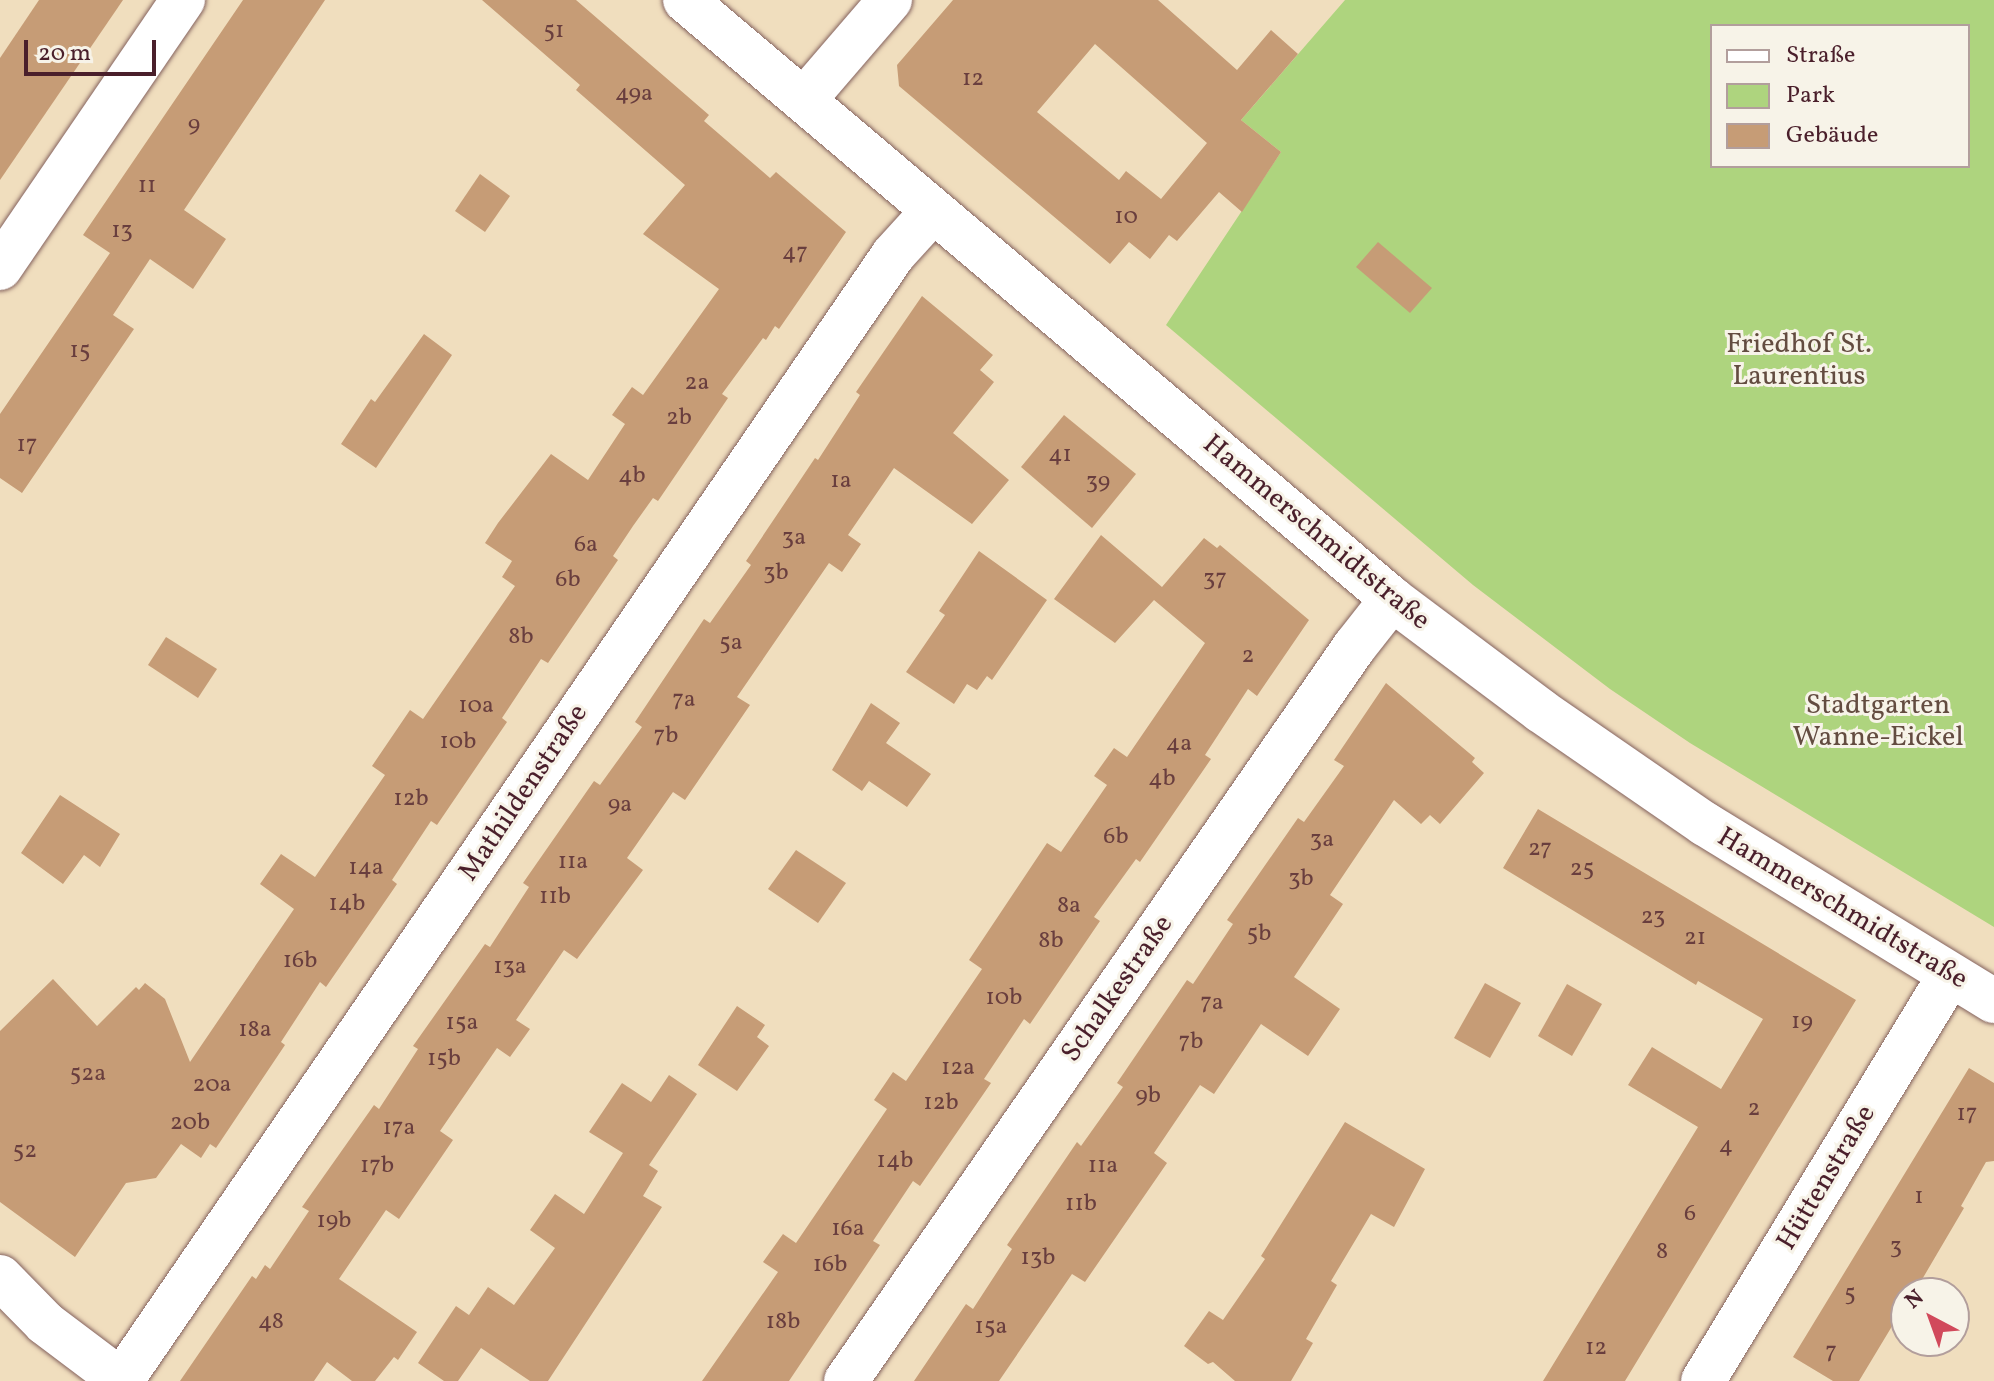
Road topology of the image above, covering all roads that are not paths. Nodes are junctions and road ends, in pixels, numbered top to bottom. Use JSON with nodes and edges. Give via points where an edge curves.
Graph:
{"nodes":[{"id":1,"x":183,"y":0,"type":"edge"},
{"id":2,"x":685,"y":0,"type":"edge"},
{"id":3,"x":890,"y":0,"type":"edge"},
{"id":4,"x":804,"y":100,"type":"junction"},
{"id":5,"x":933,"y":211,"type":"junction"},
{"id":6,"x":0,"y":268,"type":"edge"},
{"id":7,"x":1392,"y":599,"type":"junction"},
{"id":8,"x":1950,"y":975,"type":"junction"},
{"id":9,"x":1994,"y":1001,"type":"edge"},
{"id":10,"x":0,"y":1277,"type":"edge"},
{"id":11,"x":122,"y":1381,"type":"edge"},
{"id":12,"x":846,"y":1381,"type":"edge"},
{"id":13,"x":1703,"y":1381,"type":"edge"}],
"edges":[{"from":1,"to":6,"type":"street"},
{"from":2,"to":4,"type":"street","name":"Hammerschmidtstraße"},
{"from":3,"to":4,"type":"street"},
{"from":4,"to":5,"type":"street","name":"Hammerschmidtstraße"},
{"from":5,"to":7,"type":"street","name":"Hammerschmidtstraße"},
{"from":5,"to":11,"type":"street","name":"Mathildenstraße","via":[[893,255]]},
{"from":7,"to":8,"type":"street","name":"Hammerschmidtstraße","via":[[1705,824]]},
{"from":7,"to":12,"type":"street","name":"Schalkestraße"},
{"from":8,"to":9,"type":"street","name":"Hammerschmidtstraße"},
{"from":8,"to":13,"type":"street","name":"Hüttenstraße"},
{"from":10,"to":11,"type":"street","via":[[45,1323]]}]}
